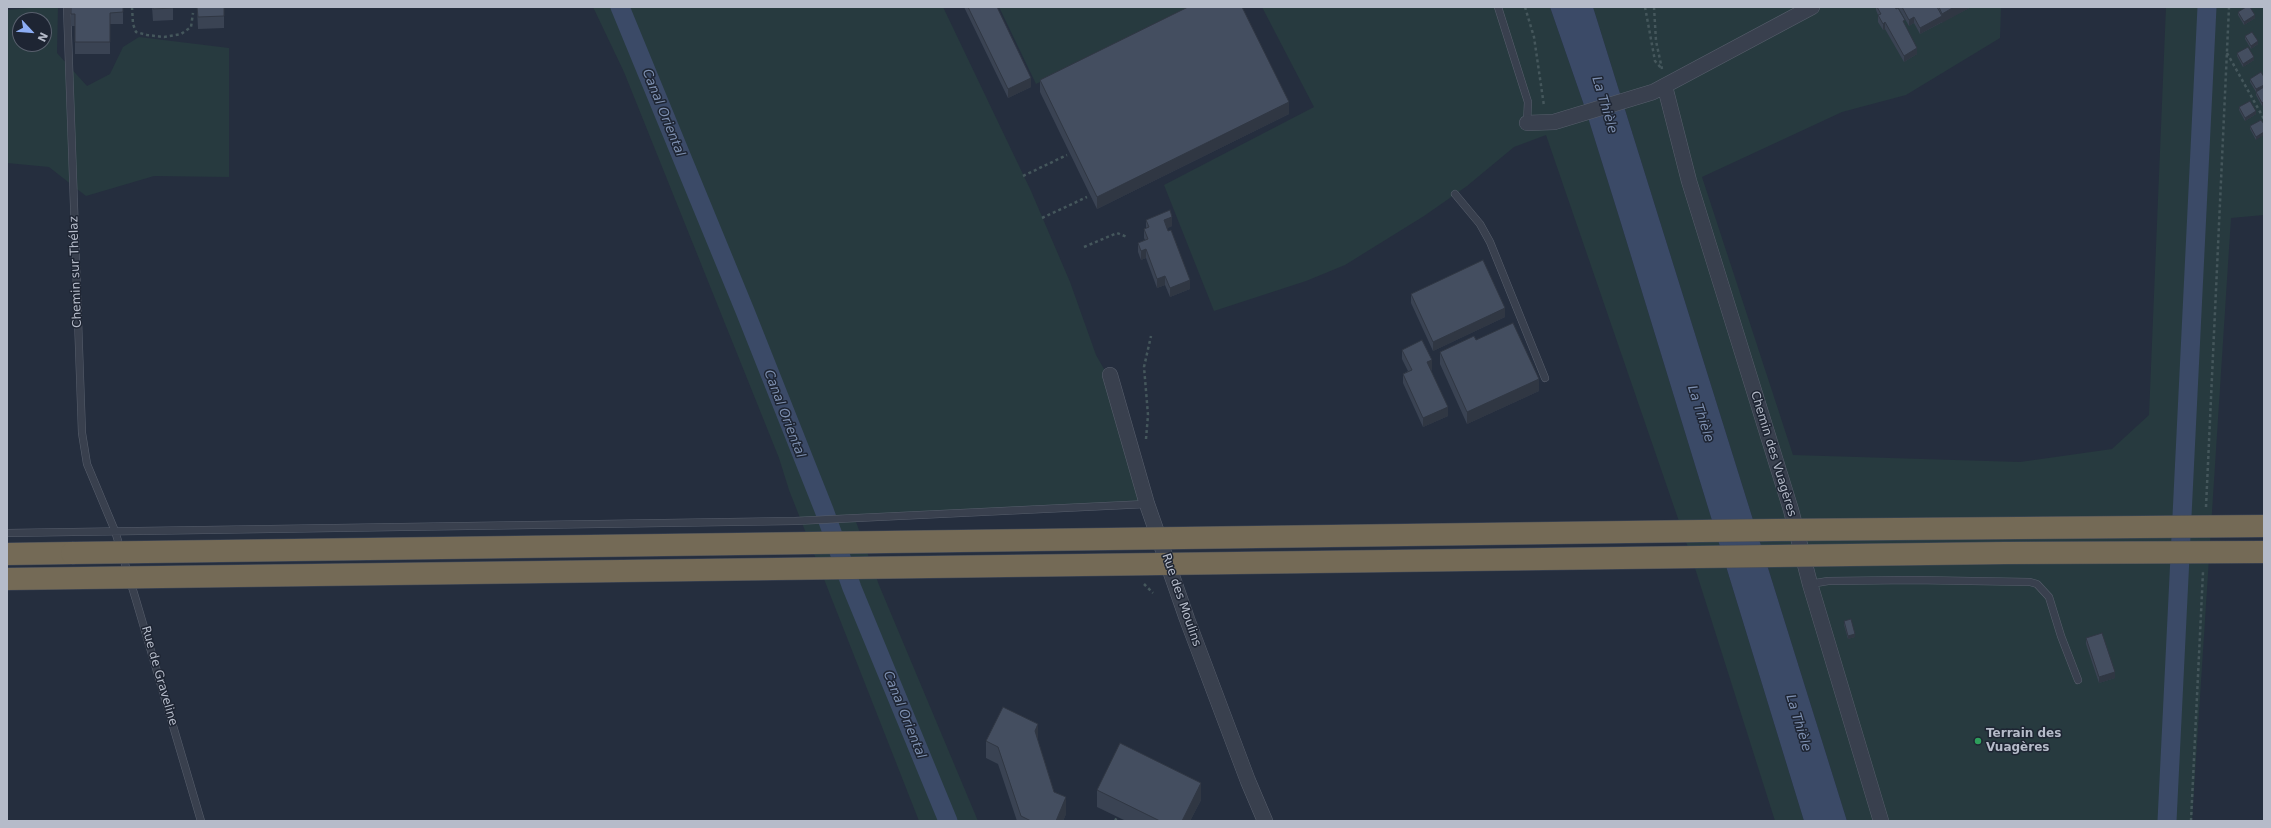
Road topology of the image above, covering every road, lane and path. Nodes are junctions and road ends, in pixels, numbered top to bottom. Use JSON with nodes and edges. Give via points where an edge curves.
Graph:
{"nodes":[{"id":1,"x":67,"y":7,"type":"edge"},
{"id":2,"x":132,"y":7,"type":"edge"},
{"id":3,"x":1498,"y":7,"type":"edge"},
{"id":4,"x":1525,"y":7,"type":"edge"},
{"id":5,"x":1645,"y":7,"type":"edge"},
{"id":6,"x":1654,"y":7,"type":"edge"},
{"id":7,"x":1812,"y":7,"type":"edge"},
{"id":8,"x":2229,"y":7,"type":"edge"},
{"id":9,"x":193,"y":13,"type":"dead end"},
{"id":10,"x":2226,"y":53,"type":"junction"},
{"id":11,"x":1662,"y":69,"type":"junction"},
{"id":12,"x":1659,"y":90,"type":"junction"},
{"id":13,"x":2264,"y":119,"type":"edge"},
{"id":14,"x":1550,"y":122,"type":"junction"},
{"id":15,"x":1527,"y":123,"type":"joint"},
{"id":16,"x":1067,"y":155,"type":"edge"},
{"id":17,"x":1023,"y":176,"type":"dead end"},
{"id":18,"x":1455,"y":194,"type":"dead end"},
{"id":19,"x":1087,"y":197,"type":"edge"},
{"id":20,"x":1042,"y":218,"type":"dead end"},
{"id":21,"x":1127,"y":237,"type":"dead end"},
{"id":22,"x":1084,"y":247,"type":"dead end"},
{"id":23,"x":1151,"y":336,"type":"dead end"},
{"id":24,"x":1110,"y":375,"type":"dead end"},
{"id":25,"x":1545,"y":378,"type":"dead end"},
{"id":26,"x":1146,"y":445,"type":"dead end"},
{"id":27,"x":1147,"y":504,"type":"junction"},
{"id":28,"x":2205,"y":512,"type":"dead end"},
{"id":29,"x":2264,"y":526,"type":"edge"},
{"id":30,"x":115,"y":531,"type":"junction"},
{"id":31,"x":7,"y":533,"type":"edge"},
{"id":32,"x":2264,"y":552,"type":"edge"},
{"id":33,"x":7,"y":554,"type":"edge"},
{"id":34,"x":2203,"y":568,"type":"dead end"},
{"id":35,"x":7,"y":579,"type":"edge"},
{"id":36,"x":1810,"y":584,"type":"junction"},
{"id":37,"x":2078,"y":680,"type":"dead end"},
{"id":38,"x":1117,"y":817,"type":"edge"},
{"id":39,"x":201,"y":821,"type":"edge"},
{"id":40,"x":1114,"y":821,"type":"edge"},
{"id":41,"x":1265,"y":821,"type":"edge"},
{"id":42,"x":1881,"y":821,"type":"edge"},
{"id":43,"x":2191,"y":821,"type":"edge"}],
"edges":[{"from":1,"to":30,"type":"lane","name":"Chemin sur Thélaz","via":[[82,433],[87,464]]},
{"from":2,"to":9,"type":"path","via":[[136,32],[164,37],[181,34],[191,27]]},
{"from":3,"to":15,"type":"lane","via":[[1528,102]]},
{"from":4,"to":14,"type":"path","via":[[1534,37]]},
{"from":5,"to":11,"type":"path","via":[[1654,61]]},
{"from":6,"to":11,"type":"path","via":[[1656,41]]},
{"from":7,"to":12,"type":"street"},
{"from":8,"to":10,"type":"path"},
{"from":10,"to":13,"type":"path"},
{"from":10,"to":28,"type":"path"},
{"from":11,"to":12,"type":"path"},
{"from":12,"to":14,"type":"street"},
{"from":12,"to":36,"type":"street","name":"Chemin des Vuagères","via":[[1791,510]]},
{"from":14,"to":15,"type":"street"},
{"from":16,"to":17,"type":"path"},
{"from":18,"to":25,"type":"lane","via":[[1480,224],[1490,242]]},
{"from":19,"to":20,"type":"path"},
{"from":21,"to":22,"type":"path","via":[[1117,233]]},
{"from":23,"to":26,"type":"path","via":[[1144,367],[1148,415]]},
{"from":24,"to":27,"type":"street","name":"Rue des Moulins"},
{"from":27,"to":30,"type":"lane","via":[[795,521]]},
{"from":27,"to":41,"type":"street","name":"Rue des Moulins","via":[[1198,648]]},
{"from":29,"to":33,"type":"highway","bridge":true,"via":[[1838,529]]},
{"from":30,"to":31,"type":"lane"},
{"from":30,"to":39,"type":"lane","name":"Rue de Graveline"},
{"from":32,"to":35,"type":"highway","bridge":true,"via":[[2004,553]]},
{"from":34,"to":43,"type":"path"},
{"from":36,"to":37,"type":"lane","via":[[1828,581],[2014,580],[2037,584],[2049,597]]},
{"from":36,"to":42,"type":"street","name":"Chemin des Vuagères"},
{"from":38,"to":40,"type":"path"}]}
